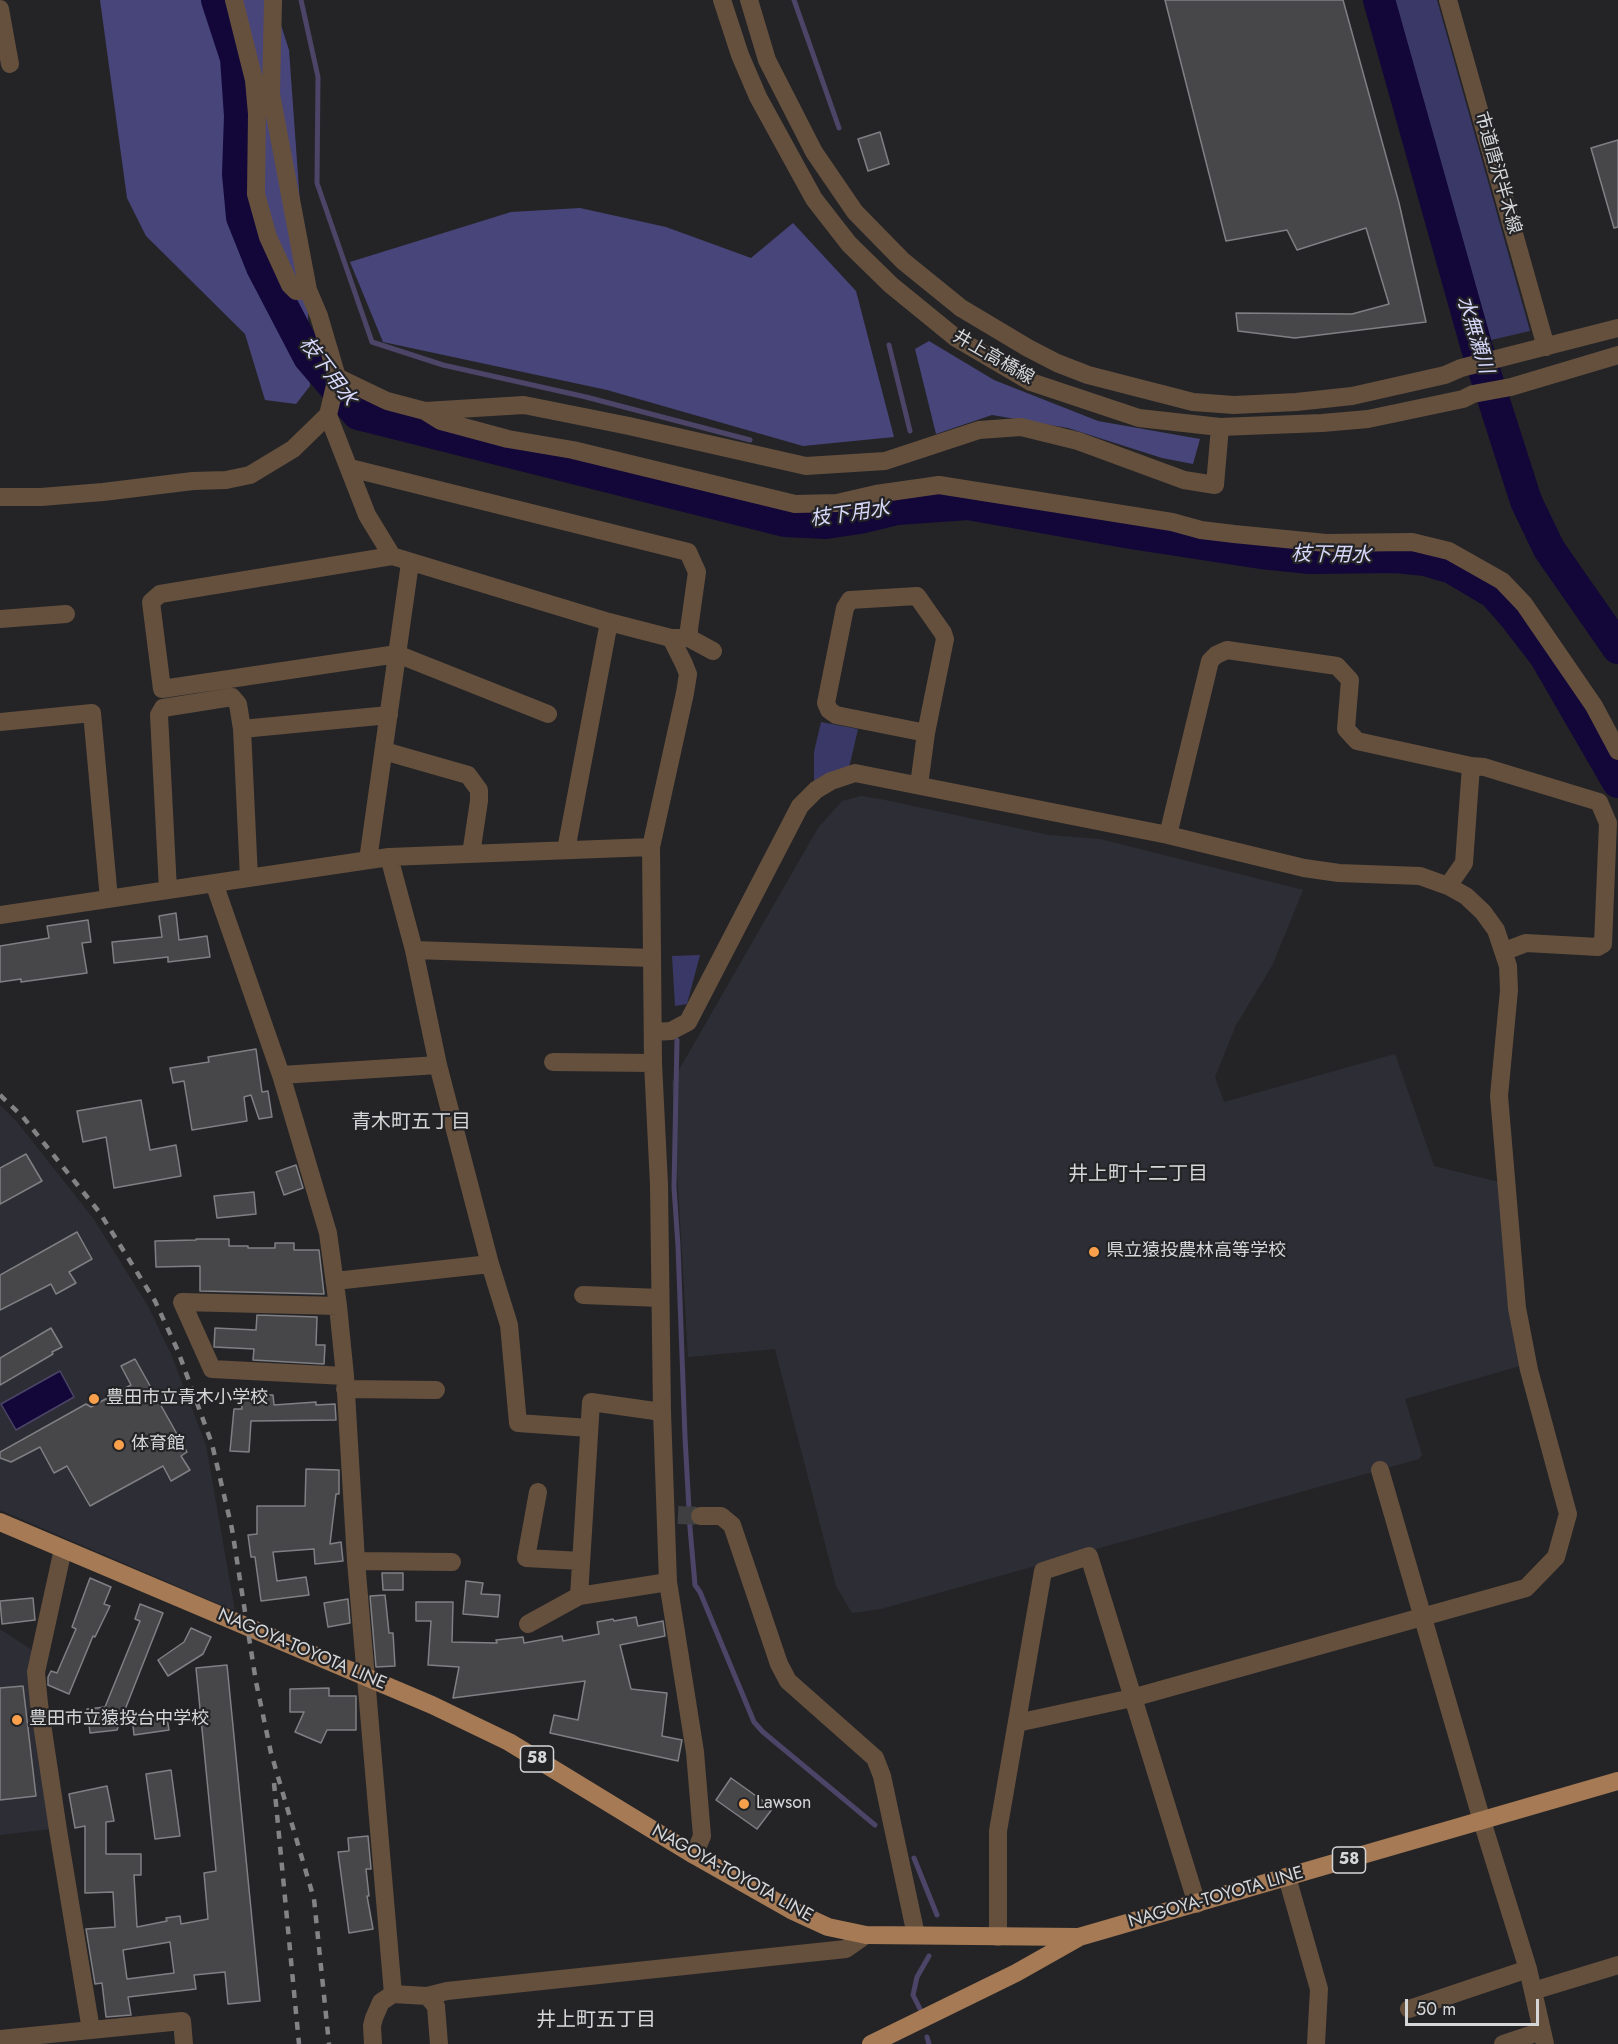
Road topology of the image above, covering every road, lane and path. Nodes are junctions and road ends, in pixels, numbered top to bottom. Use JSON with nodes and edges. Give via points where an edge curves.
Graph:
{"nodes":[{"id":1,"x":234,"y":0,"type":"edge"},
{"id":2,"x":273,"y":0,"type":"edge"},
{"id":3,"x":722,"y":0,"type":"edge"},
{"id":4,"x":749,"y":0,"type":"edge"},
{"id":5,"x":1448,"y":0,"type":"edge"},
{"id":6,"x":0,"y":9,"type":"edge"},
{"id":7,"x":10,"y":64,"type":"dead end"},
{"id":8,"x":308,"y":290,"type":"junction"},
{"id":9,"x":1618,"y":328,"type":"edge"},
{"id":10,"x":1546,"y":347,"type":"junction"},
{"id":11,"x":1618,"y":355,"type":"edge"},
{"id":12,"x":337,"y":377,"type":"junction"},
{"id":13,"x":425,"y":411,"type":"junction"},
{"id":14,"x":328,"y":414,"type":"junction"},
{"id":15,"x":1221,"y":427,"type":"junction"},
{"id":16,"x":350,"y":468,"type":"junction"},
{"id":17,"x":0,"y":497,"type":"edge"},
{"id":18,"x":392,"y":556,"type":"junction"},
{"id":19,"x":410,"y":563,"type":"junction"},
{"id":20,"x":66,"y":614,"type":"dead end"},
{"id":21,"x":0,"y":620,"type":"edge"},
{"id":22,"x":609,"y":622,"type":"junction"},
{"id":23,"x":680,"y":638,"type":"junction"},
{"id":24,"x":713,"y":651,"type":"dead end"},
{"id":25,"x":397,"y":654,"type":"junction"},
{"id":26,"x":549,"y":714,"type":"dead end"},
{"id":27,"x":389,"y":715,"type":"junction"},
{"id":28,"x":0,"y":722,"type":"edge"},
{"id":29,"x":242,"y":729,"type":"junction"},
{"id":30,"x":926,"y":733,"type":"junction"},
{"id":31,"x":384,"y":751,"type":"junction"},
{"id":32,"x":1618,"y":751,"type":"edge"},
{"id":33,"x":1471,"y":766,"type":"junction"},
{"id":34,"x":919,"y":785,"type":"junction"},
{"id":35,"x":1168,"y":835,"type":"junction"},
{"id":36,"x":651,"y":848,"type":"junction"},
{"id":37,"x":566,"y":850,"type":"junction"},
{"id":38,"x":471,"y":854,"type":"junction"},
{"id":39,"x":389,"y":857,"type":"junction"},
{"id":40,"x":368,"y":860,"type":"junction"},
{"id":41,"x":249,"y":878,"type":"junction"},
{"id":42,"x":214,"y":883,"type":"junction"},
{"id":43,"x":1448,"y":886,"type":"junction"},
{"id":44,"x":168,"y":890,"type":"junction"},
{"id":45,"x":109,"y":899,"type":"junction"},
{"id":46,"x":0,"y":915,"type":"edge"},
{"id":47,"x":414,"y":950,"type":"junction"},
{"id":48,"x":1504,"y":951,"type":"junction"},
{"id":49,"x":652,"y":958,"type":"junction"},
{"id":50,"x":654,"y":1032,"type":"junction"},
{"id":51,"x":553,"y":1062,"type":"dead end"},
{"id":52,"x":653,"y":1063,"type":"junction"},
{"id":53,"x":438,"y":1065,"type":"junction"},
{"id":54,"x":281,"y":1075,"type":"junction"},
{"id":55,"x":490,"y":1263,"type":"junction"},
{"id":56,"x":335,"y":1281,"type":"junction"},
{"id":57,"x":583,"y":1295,"type":"dead end"},
{"id":58,"x":660,"y":1298,"type":"junction"},
{"id":59,"x":339,"y":1306,"type":"junction"},
{"id":60,"x":345,"y":1382,"type":"junction"},
{"id":61,"x":436,"y":1390,"type":"dead end"},
{"id":62,"x":662,"y":1412,"type":"junction"},
{"id":63,"x":589,"y":1428,"type":"junction"},
{"id":64,"x":1380,"y":1470,"type":"dead end"},
{"id":65,"x":538,"y":1492,"type":"dead end"},
{"id":66,"x":700,"y":1516,"type":"tunnel mouth"},
{"id":67,"x":0,"y":1522,"type":"edge"},
{"id":68,"x":63,"y":1549,"type":"junction"},
{"id":69,"x":581,"y":1560,"type":"junction"},
{"id":70,"x":356,"y":1561,"type":"junction"},
{"id":71,"x":452,"y":1562,"type":"dead end"},
{"id":72,"x":668,"y":1582,"type":"junction"},
{"id":73,"x":579,"y":1596,"type":"junction"},
{"id":74,"x":1423,"y":1616,"type":"junction"},
{"id":75,"x":528,"y":1624,"type":"dead end"},
{"id":76,"x":367,"y":1677,"type":"junction"},
{"id":77,"x":1132,"y":1698,"type":"junction"},
{"id":78,"x":1017,"y":1723,"type":"junction"},
{"id":79,"x":1618,"y":1781,"type":"edge"},
{"id":80,"x":1482,"y":1821,"type":"junction"},
{"id":81,"x":694,"y":1855,"type":"junction"},
{"id":82,"x":1287,"y":1877,"type":"junction"},
{"id":83,"x":1197,"y":1904,"type":"junction"},
{"id":84,"x":866,"y":1935,"type":"junction"},
{"id":85,"x":916,"y":1935,"type":"junction"},
{"id":86,"x":998,"y":1936,"type":"junction"},
{"id":87,"x":1079,"y":1937,"type":"junction"},
{"id":88,"x":1618,"y":1965,"type":"edge"},
{"id":89,"x":1528,"y":1969,"type":"junction"},
{"id":90,"x":1533,"y":1991,"type":"junction"},
{"id":91,"x":393,"y":1994,"type":"junction"},
{"id":92,"x":427,"y":1996,"type":"junction"},
{"id":93,"x":1409,"y":2009,"type":"dead end"},
{"id":94,"x":91,"y":2030,"type":"junction"},
{"id":95,"x":1543,"y":2038,"type":"edge"},
{"id":96,"x":0,"y":2039,"type":"edge"},
{"id":97,"x":184,"y":2044,"type":"edge"},
{"id":98,"x":373,"y":2044,"type":"edge"},
{"id":99,"x":439,"y":2044,"type":"edge"},
{"id":100,"x":871,"y":2044,"type":"edge"},
{"id":101,"x":1316,"y":2044,"type":"edge"},
{"id":102,"x":1503,"y":2044,"type":"edge"}],
"edges":[{"from":1,"to":8,"type":"street","via":[[254,80],[256,194],[263,222],[290,285],[297,291]]},
{"from":2,"to":8,"type":"street","via":[[271,94]]},
{"from":3,"to":15,"type":"street","name":"井上高橋線","via":[[758,97],[814,199],[849,244],[891,285],[956,338],[1031,382],[1139,418]]},
{"from":4,"to":10,"type":"street","name":"井上高橋線","via":[[772,70],[814,152],[855,212],[934,288],[961,308],[1057,363],[1193,402],[1234,405],[1352,396]]},
{"from":5,"to":10,"type":"street","name":"市道唐沢半木線"},
{"from":6,"to":7,"type":"street"},
{"from":8,"to":12,"type":"street"},
{"from":9,"to":10,"type":"street"},
{"from":11,"to":15,"type":"street","name":"井上高橋線","via":[[1511,387],[1368,419]]},
{"from":12,"to":13,"type":"street","via":[[387,401]]},
{"from":12,"to":14,"type":"street"},
{"from":13,"to":15,"type":"street","via":[[524,405],[806,466],[885,461],[979,430],[1021,427],[1078,441],[1184,480],[1215,485]]},
{"from":13,"to":32,"type":"street","via":[[441,421],[508,440],[573,450],[795,504],[837,503],[939,485],[1201,530],[1326,543],[1412,542],[1449,551],[1503,581],[1524,604],[1594,706]]},
{"from":14,"to":16,"type":"street"},
{"from":14,"to":17,"type":"street","via":[[293,449],[250,475],[103,492]]},
{"from":16,"to":18,"type":"street","via":[[367,515]]},
{"from":16,"to":23,"type":"street","via":[[688,552],[697,572],[689,629]]},
{"from":18,"to":19,"type":"street"},
{"from":18,"to":25,"type":"street","via":[[160,594],[151,602],[162,689]]},
{"from":19,"to":22,"type":"street"},
{"from":19,"to":25,"type":"street"},
{"from":20,"to":21,"type":"street"},
{"from":22,"to":23,"type":"street"},
{"from":22,"to":37,"type":"street"},
{"from":23,"to":24,"type":"street"},
{"from":23,"to":36,"type":"street","via":[[688,674]]},
{"from":25,"to":26,"type":"street"},
{"from":25,"to":27,"type":"street"},
{"from":27,"to":29,"type":"street"},
{"from":27,"to":31,"type":"street"},
{"from":28,"to":45,"type":"street","via":[[93,713]]},
{"from":29,"to":41,"type":"street"},
{"from":29,"to":44,"type":"street","via":[[238,704],[232,697],[163,708],[159,715]]},
{"from":30,"to":30,"type":"street","via":[[944,633],[917,596],[850,600],[845,608],[826,703],[829,710],[836,715]]},
{"from":30,"to":34,"type":"street"},
{"from":31,"to":38,"type":"street","via":[[468,775],[479,790]]},
{"from":31,"to":40,"type":"street"},
{"from":33,"to":35,"type":"street","via":[[1357,741],[1346,729],[1350,680],[1337,666],[1227,650],[1210,661]]},
{"from":33,"to":43,"type":"street","via":[[1464,863]]},
{"from":33,"to":48,"type":"street","via":[[1599,802],[1608,824],[1603,944],[1598,947],[1526,943]]},
{"from":34,"to":35,"type":"street"},
{"from":34,"to":50,"type":"street","via":[[855,773],[816,790],[800,806],[688,1022],[671,1031]]},
{"from":35,"to":43,"type":"street","via":[[1304,868],[1420,876]]},
{"from":36,"to":37,"type":"street"},
{"from":36,"to":49,"type":"street"},
{"from":37,"to":38,"type":"street"},
{"from":38,"to":39,"type":"street"},
{"from":39,"to":40,"type":"street"},
{"from":39,"to":47,"type":"street"},
{"from":40,"to":41,"type":"street"},
{"from":41,"to":42,"type":"street"},
{"from":42,"to":44,"type":"street"},
{"from":42,"to":54,"type":"street"},
{"from":43,"to":48,"type":"street","via":[[1483,912]]},
{"from":44,"to":45,"type":"street"},
{"from":45,"to":46,"type":"street"},
{"from":47,"to":49,"type":"street"},
{"from":47,"to":53,"type":"street"},
{"from":48,"to":74,"type":"street","via":[[1509,990],[1499,1096],[1517,1308],[1529,1371],[1568,1514],[1556,1557],[1526,1588]]},
{"from":49,"to":50,"type":"street"},
{"from":50,"to":52,"type":"street"},
{"from":51,"to":52,"type":"street"},
{"from":52,"to":58,"type":"street"},
{"from":53,"to":54,"type":"street"},
{"from":53,"to":55,"type":"street"},
{"from":54,"to":56,"type":"street","via":[[328,1233]]},
{"from":55,"to":56,"type":"street"},
{"from":55,"to":63,"type":"street","via":[[509,1325],[518,1423]]},
{"from":56,"to":59,"type":"street"},
{"from":57,"to":58,"type":"street"},
{"from":58,"to":62,"type":"street"},
{"from":59,"to":60,"type":"street"},
{"from":59,"to":60,"type":"street","via":[[182,1302],[212,1369]]},
{"from":60,"to":61,"type":"street"},
{"from":60,"to":70,"type":"street"},
{"from":62,"to":63,"type":"street","via":[[591,1402]]},
{"from":62,"to":72,"type":"street","via":[[672,1515]]},
{"from":63,"to":69,"type":"street"},
{"from":64,"to":74,"type":"street"},
{"from":65,"to":69,"type":"street","via":[[526,1558]]},
{"from":66,"to":85,"type":"street","via":[[721,1516],[732,1525],[788,1681],[875,1758]]},
{"from":67,"to":68,"type":"main road","name":"NAGOYA-TOYOTA LINE","number":"58"},
{"from":68,"to":76,"type":"main road","name":"NAGOYA-TOYOTA LINE","number":"58"},
{"from":68,"to":94,"type":"street","via":[[36,1672]]},
{"from":69,"to":73,"type":"street"},
{"from":70,"to":71,"type":"street"},
{"from":70,"to":76,"type":"street"},
{"from":72,"to":73,"type":"street"},
{"from":72,"to":81,"type":"street","via":[[695,1752],[702,1836]]},
{"from":73,"to":75,"type":"street"},
{"from":74,"to":77,"type":"street"},
{"from":74,"to":80,"type":"street"},
{"from":76,"to":81,"type":"main road","name":"NAGOYA-TOYOTA LINE","number":"58","via":[[509,1742]]},
{"from":76,"to":91,"type":"street"},
{"from":77,"to":78,"type":"street"},
{"from":77,"to":78,"type":"street","via":[[1089,1556],[1043,1571]]},
{"from":77,"to":83,"type":"street"},
{"from":78,"to":86,"type":"street","via":[[998,1831]]},
{"from":79,"to":80,"type":"main road","name":"NAGOYA-TOYOTA LINE","number":"58"},
{"from":80,"to":82,"type":"main road","name":"NAGOYA-TOYOTA LINE","number":"58"},
{"from":80,"to":89,"type":"street"},
{"from":81,"to":84,"type":"main road","name":"NAGOYA-TOYOTA LINE","number":"58","via":[[791,1911],[828,1926]]},
{"from":82,"to":83,"type":"main road","name":"NAGOYA-TOYOTA LINE","number":"58"},
{"from":82,"to":101,"type":"street","via":[[1319,1989]]},
{"from":83,"to":87,"type":"main road","name":"NAGOYA-TOYOTA LINE","number":"58"},
{"from":84,"to":85,"type":"main road","name":"NAGOYA-TOYOTA LINE","number":"58"},
{"from":84,"to":92,"type":"street","via":[[846,1949]]},
{"from":85,"to":86,"type":"main road","name":"NAGOYA-TOYOTA LINE","number":"58"},
{"from":86,"to":87,"type":"main road","name":"NAGOYA-TOYOTA LINE","number":"58"},
{"from":87,"to":100,"type":"main road","via":[[1016,1973]]},
{"from":88,"to":90,"type":"street"},
{"from":89,"to":90,"type":"street"},
{"from":89,"to":93,"type":"street"},
{"from":90,"to":95,"type":"street"},
{"from":91,"to":92,"type":"street"},
{"from":91,"to":98,"type":"street","via":[[381,2002],[374,2018]]},
{"from":92,"to":99,"type":"street","via":[[436,2006]]},
{"from":94,"to":96,"type":"street"},
{"from":94,"to":97,"type":"street","via":[[182,2021]]},
{"from":95,"to":102,"type":"street"}]}
